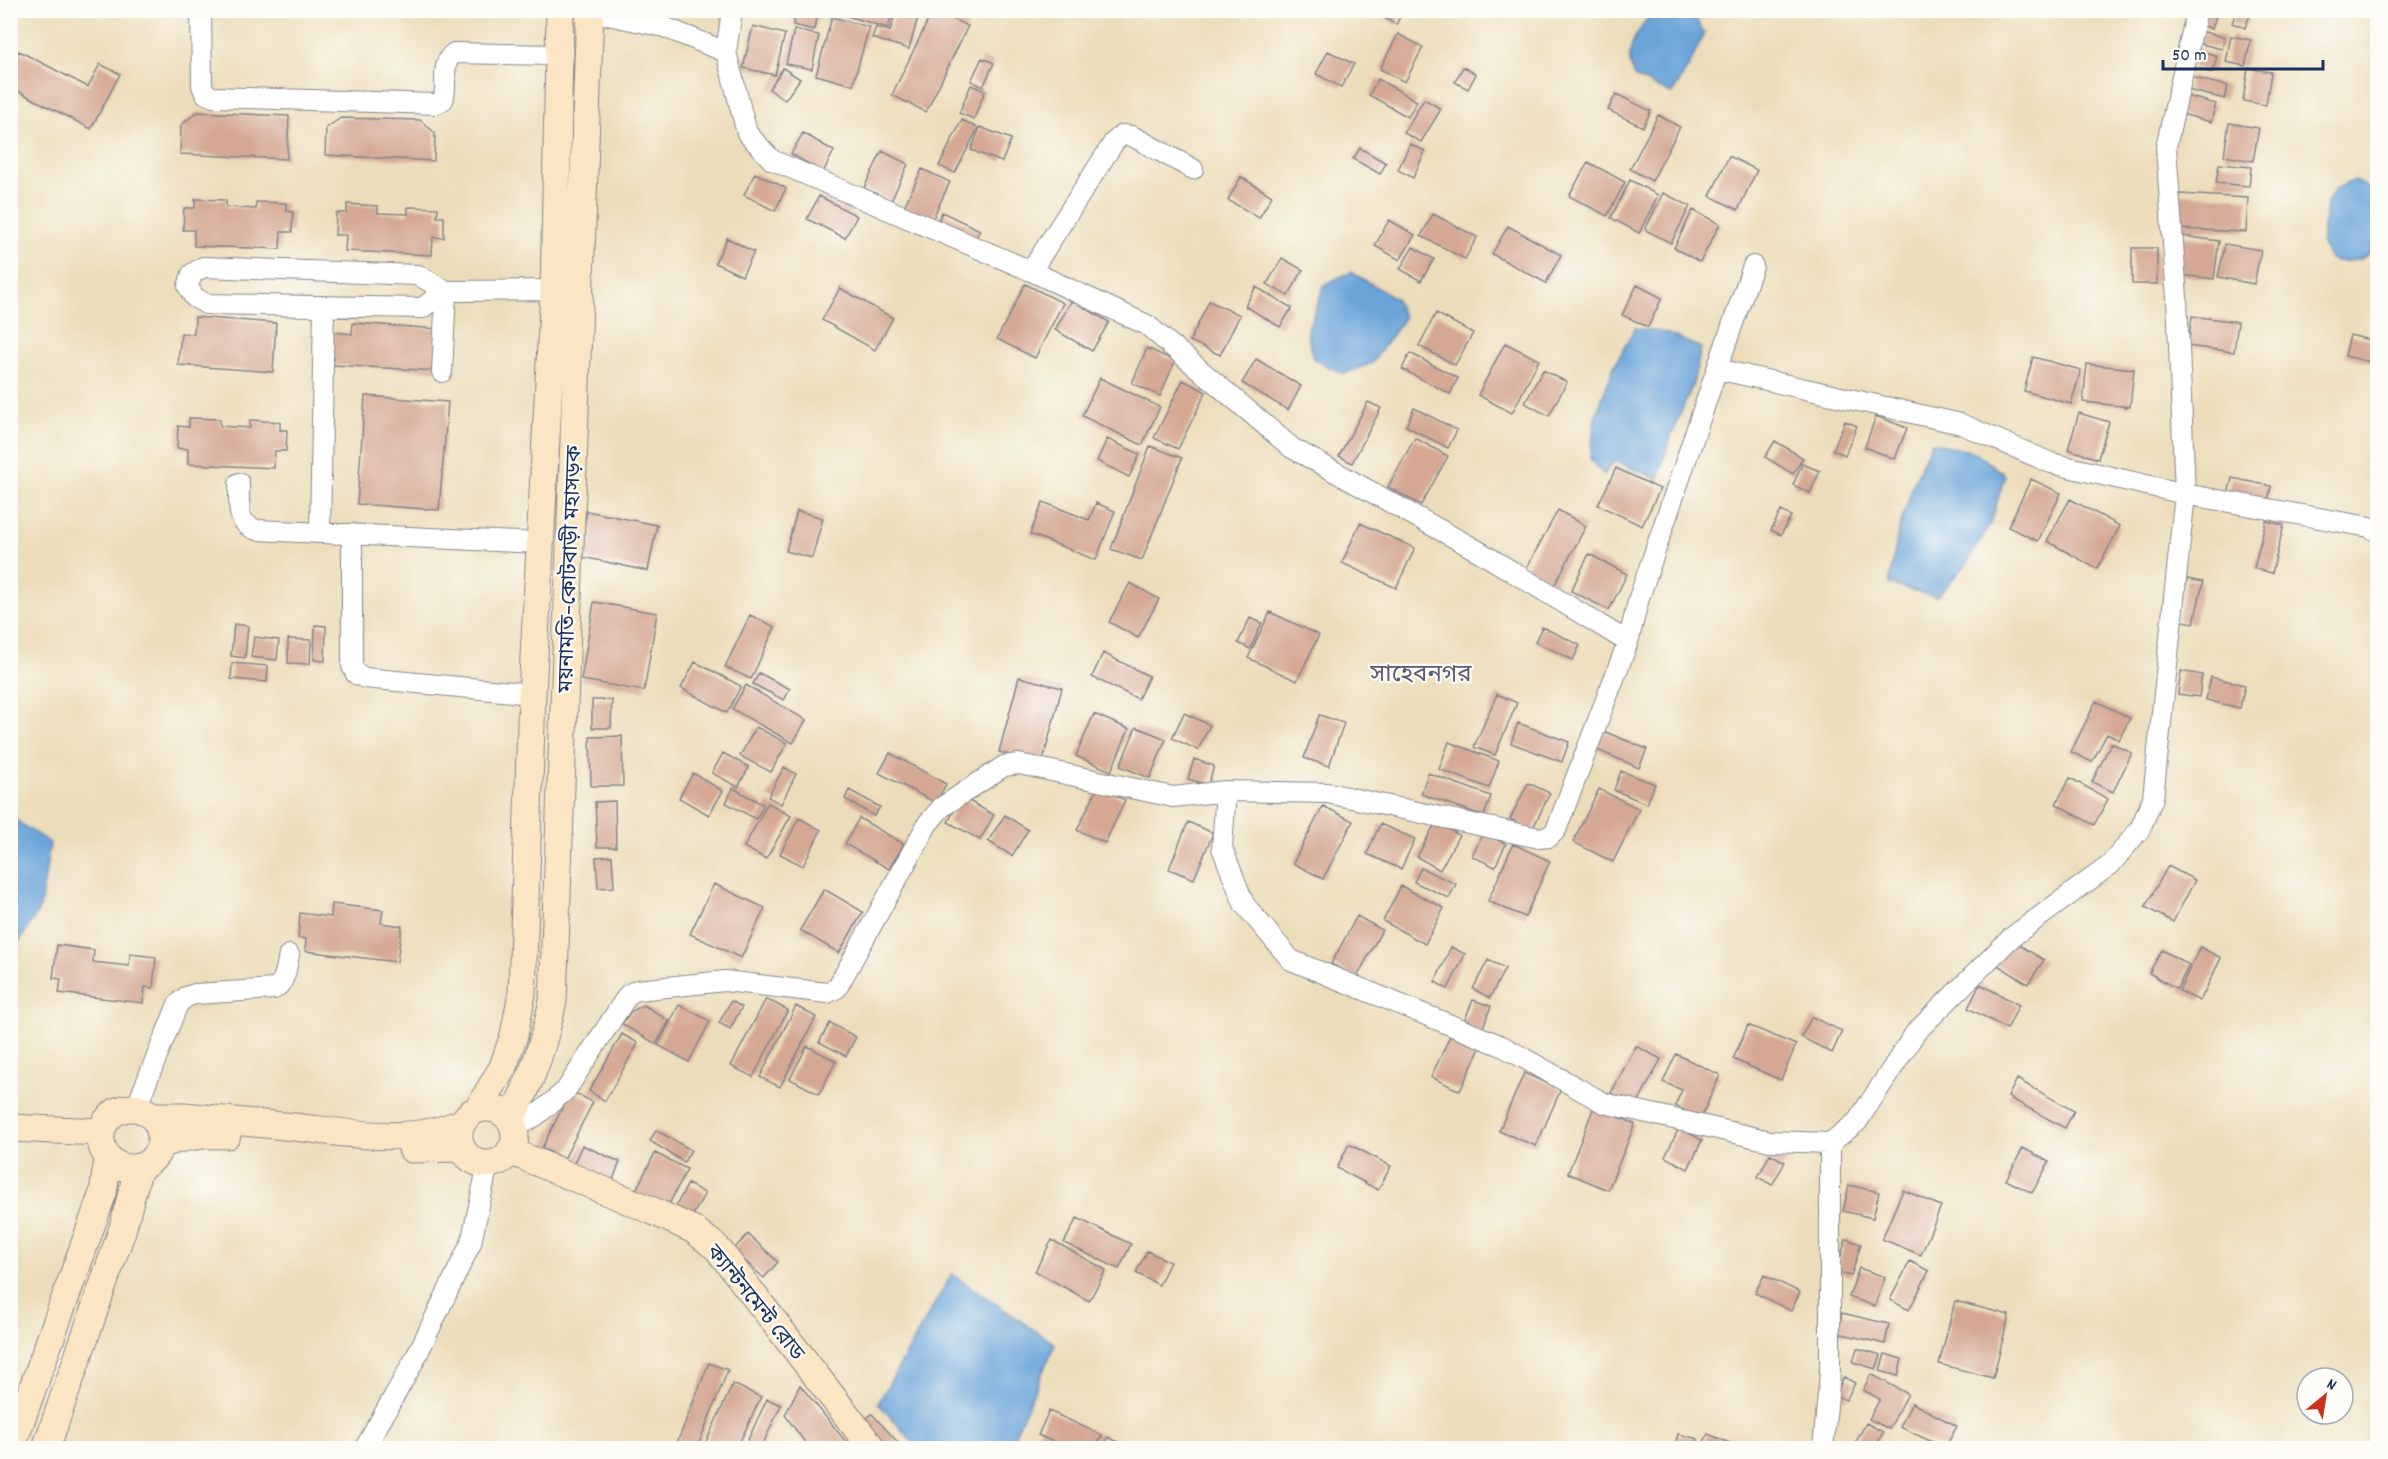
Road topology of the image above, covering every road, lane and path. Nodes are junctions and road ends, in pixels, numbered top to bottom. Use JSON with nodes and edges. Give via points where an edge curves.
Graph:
{"nodes":[{"id":1,"x":201,"y":10,"type":"edge"},
{"id":2,"x":561,"y":10,"type":"edge"},
{"id":3,"x":732,"y":10,"type":"edge"},
{"id":4,"x":2197,"y":10,"type":"edge"},
{"id":5,"x":590,"y":11,"type":"edge"},
{"id":6,"x":726,"y":52,"type":"junction"},
{"id":7,"x":560,"y":55,"type":"junction"},
{"id":8,"x":1193,"y":169,"type":"dead end"},
{"id":9,"x":1753,"y":266,"type":"dead end"},
{"id":10,"x":1031,"y":272,"type":"junction"},
{"id":11,"x":567,"y":290,"type":"junction"},
{"id":12,"x":446,"y":291,"type":"junction"},
{"id":13,"x":324,"y":306,"type":"junction"},
{"id":14,"x":1717,"y":369,"type":"junction"},
{"id":15,"x":442,"y":372,"type":"dead end"},
{"id":16,"x":239,"y":483,"type":"dead end"},
{"id":17,"x":2185,"y":494,"type":"junction"},
{"id":18,"x":2378,"y":532,"type":"edge"},
{"id":19,"x":320,"y":533,"type":"junction"},
{"id":20,"x":352,"y":534,"type":"junction"},
{"id":21,"x":540,"y":543,"type":"junction"},
{"id":22,"x":1628,"y":642,"type":"junction"},
{"id":23,"x":532,"y":694,"type":"junction"},
{"id":24,"x":1226,"y":791,"type":"junction"},
{"id":25,"x":289,"y":955,"type":"dead end"},
{"id":26,"x":144,"y":1112,"type":"junction"},
{"id":27,"x":467,"y":1127,"type":"junction"},
{"id":28,"x":10,"y":1128,"type":"edge"},
{"id":29,"x":101,"y":1132,"type":"junction"},
{"id":30,"x":506,"y":1141,"type":"junction"},
{"id":31,"x":1830,"y":1143,"type":"junction"},
{"id":32,"x":161,"y":1145,"type":"junction"},
{"id":33,"x":108,"y":1158,"type":"junction"},
{"id":34,"x":139,"y":1167,"type":"junction"},
{"id":35,"x":11,"y":1449,"type":"edge"},
{"id":36,"x":46,"y":1449,"type":"edge"},
{"id":37,"x":365,"y":1449,"type":"edge"},
{"id":38,"x":872,"y":1449,"type":"edge"},
{"id":39,"x":1823,"y":1449,"type":"edge"}],
"edges":[{"from":1,"to":7,"type":"street","via":[[202,86],[213,97],[436,104],[446,92],[445,66],[454,53]]},
{"from":2,"to":7,"type":"main road","name":"ময়নামতি–কোটবাড়ী মহাসড়ক"},
{"from":3,"to":6,"type":"street"},
{"from":4,"to":17,"type":"street","via":[[2166,147]]},
{"from":5,"to":6,"type":"street","via":[[664,27]]},
{"from":5,"to":11,"type":"main road","name":"ময়নামতি–কোটবাড়ী মহাসড়ক"},
{"from":6,"to":10,"type":"street","via":[[747,133],[772,160]]},
{"from":7,"to":11,"type":"main road","name":"ময়নামতি–কোটবাড়ী মহাসড়ক"},
{"from":8,"to":10,"type":"street","via":[[1132,136],[1122,135]]},
{"from":9,"to":14,"type":"street"},
{"from":10,"to":22,"type":"street","via":[[1147,325],[1292,448],[1480,552]]},
{"from":11,"to":12,"type":"street"},
{"from":11,"to":21,"type":"main road","name":"ময়নামতি–কোটবাড়ী মহাসড়ক"},
{"from":11,"to":30,"type":"main road","name":"ময়নামতি–কোটবাড়ী মহাসড়ক","via":[[553,1001],[541,1053]]},
{"from":12,"to":13,"type":"street","via":[[422,308]]},
{"from":12,"to":13,"type":"street","via":[[418,275],[203,267],[192,274],[189,286],[194,297],[206,304]]},
{"from":12,"to":15,"type":"street"},
{"from":13,"to":19,"type":"street"},
{"from":14,"to":17,"type":"street","via":[[1961,424],[2051,463]]},
{"from":14,"to":22,"type":"street","via":[[1639,598]]},
{"from":16,"to":19,"type":"street","via":[[241,519],[247,527]]},
{"from":17,"to":18,"type":"street","via":[[2369,527]]},
{"from":17,"to":31,"type":"street","via":[[2153,798],[2140,829],[2110,865],[2012,937],[1916,1032],[1857,1122]]},
{"from":19,"to":20,"type":"street"},
{"from":20,"to":21,"type":"street"},
{"from":20,"to":23,"type":"street","via":[[352,666],[356,674]]},
{"from":21,"to":23,"type":"main road","name":"ময়নামতি–কোটবাড়ী মহাসড়ক"},
{"from":22,"to":24,"type":"street","via":[[1556,830],[1549,837],[1328,793]]},
{"from":23,"to":27,"type":"main road","name":"ময়নামতি–কোটবাড়ী মহাসড়ক","via":[[522,993],[503,1067]]},
{"from":24,"to":30,"type":"street","via":[[1173,797],[1019,764],[1004,766],[942,807],[928,823],[837,988],[827,993],[725,981],[637,990],[624,1001],[566,1090]]},
{"from":24,"to":31,"type":"street","via":[[1222,848],[1244,904],[1291,960],[1502,1046],[1604,1103],[1770,1141]]},
{"from":25,"to":26,"type":"street","via":[[283,980],[274,989],[195,994],[178,1004]]},
{"from":26,"to":27,"type":"main road","via":[[375,1136]]},
{"from":26,"to":29,"type":"main road","via":[[126,1107],[110,1116]]},
{"from":26,"to":32,"type":"main road","via":[[161,1134]]},
{"from":27,"to":30,"type":"main road","via":[[496,1109]]},
{"from":27,"to":30,"type":"main road","via":[[472,1159]]},
{"from":27,"to":32,"type":"main road","via":[[396,1149],[204,1134],[182,1136]]},
{"from":28,"to":29,"type":"main road"},
{"from":29,"to":33,"type":"main road"},
{"from":30,"to":37,"type":"street","via":[[471,1243],[415,1359]]},
{"from":30,"to":38,"type":"main road","name":"ক্যান্টনমেন্ট রোড","via":[[694,1230],[717,1248]]},
{"from":31,"to":39,"type":"street","via":[[1830,1373]]},
{"from":32,"to":34,"type":"main road","via":[[153,1159]]},
{"from":33,"to":34,"type":"main road","via":[[123,1167]]},
{"from":33,"to":35,"type":"main road","via":[[103,1193]]},
{"from":34,"to":36,"type":"main road","via":[[122,1231]]}]}
